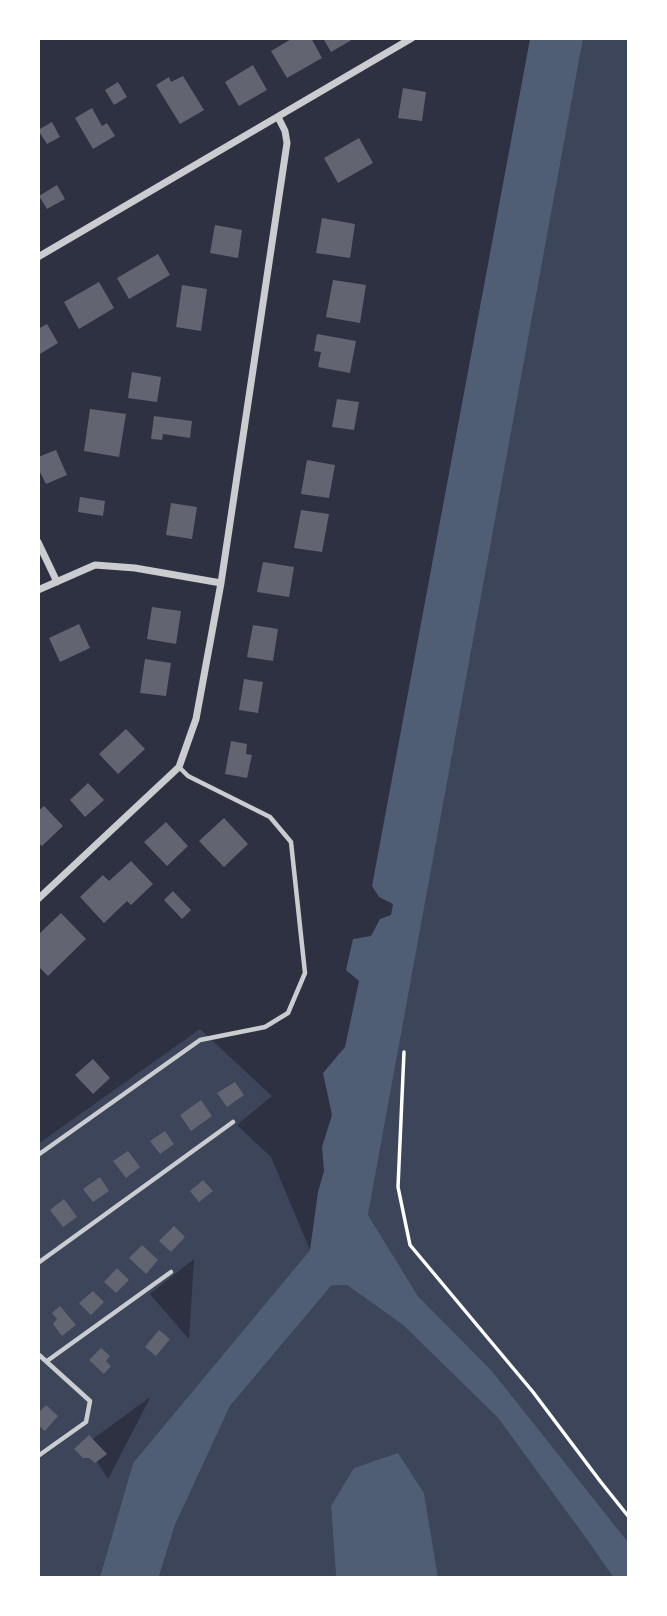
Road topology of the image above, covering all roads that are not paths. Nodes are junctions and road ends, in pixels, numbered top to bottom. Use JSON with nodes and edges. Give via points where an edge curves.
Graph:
{"nodes":[{"id":1,"x":412,"y":38,"type":"edge"},
{"id":2,"x":278,"y":117,"type":"junction"},
{"id":3,"x":38,"y":257,"type":"edge"},
{"id":4,"x":38,"y":542,"type":"edge"},
{"id":5,"x":57,"y":582,"type":"junction"},
{"id":6,"x":221,"y":583,"type":"junction"},
{"id":7,"x":38,"y":590,"type":"edge"},
{"id":8,"x":179,"y":767,"type":"junction"},
{"id":9,"x":38,"y":899,"type":"edge"},
{"id":10,"x":233,"y":1122,"type":"dead end"},
{"id":11,"x":38,"y":1155,"type":"edge"},
{"id":12,"x":38,"y":1263,"type":"edge"},
{"id":13,"x":172,"y":1272,"type":"dead end"},
{"id":14,"x":38,"y":1354,"type":"edge"},
{"id":15,"x":47,"y":1361,"type":"junction"},
{"id":16,"x":38,"y":1456,"type":"edge"}],
"edges":[{"from":1,"to":2,"type":"street"},
{"from":2,"to":3,"type":"street"},
{"from":2,"to":6,"type":"street","via":[[287,143]]},
{"from":4,"to":5,"type":"street"},
{"from":5,"to":6,"type":"street","via":[[95,565]]},
{"from":5,"to":7,"type":"street"},
{"from":6,"to":8,"type":"street","via":[[196,719]]},
{"from":8,"to":9,"type":"street"},
{"from":8,"to":11,"type":"lane","via":[[188,776],[270,817],[291,842],[305,973],[288,1013],[265,1027],[200,1040]]},
{"from":10,"to":12,"type":"lane"},
{"from":13,"to":15,"type":"lane"},
{"from":14,"to":15,"type":"lane"},
{"from":15,"to":16,"type":"lane","via":[[90,1401],[86,1422]]}]}
